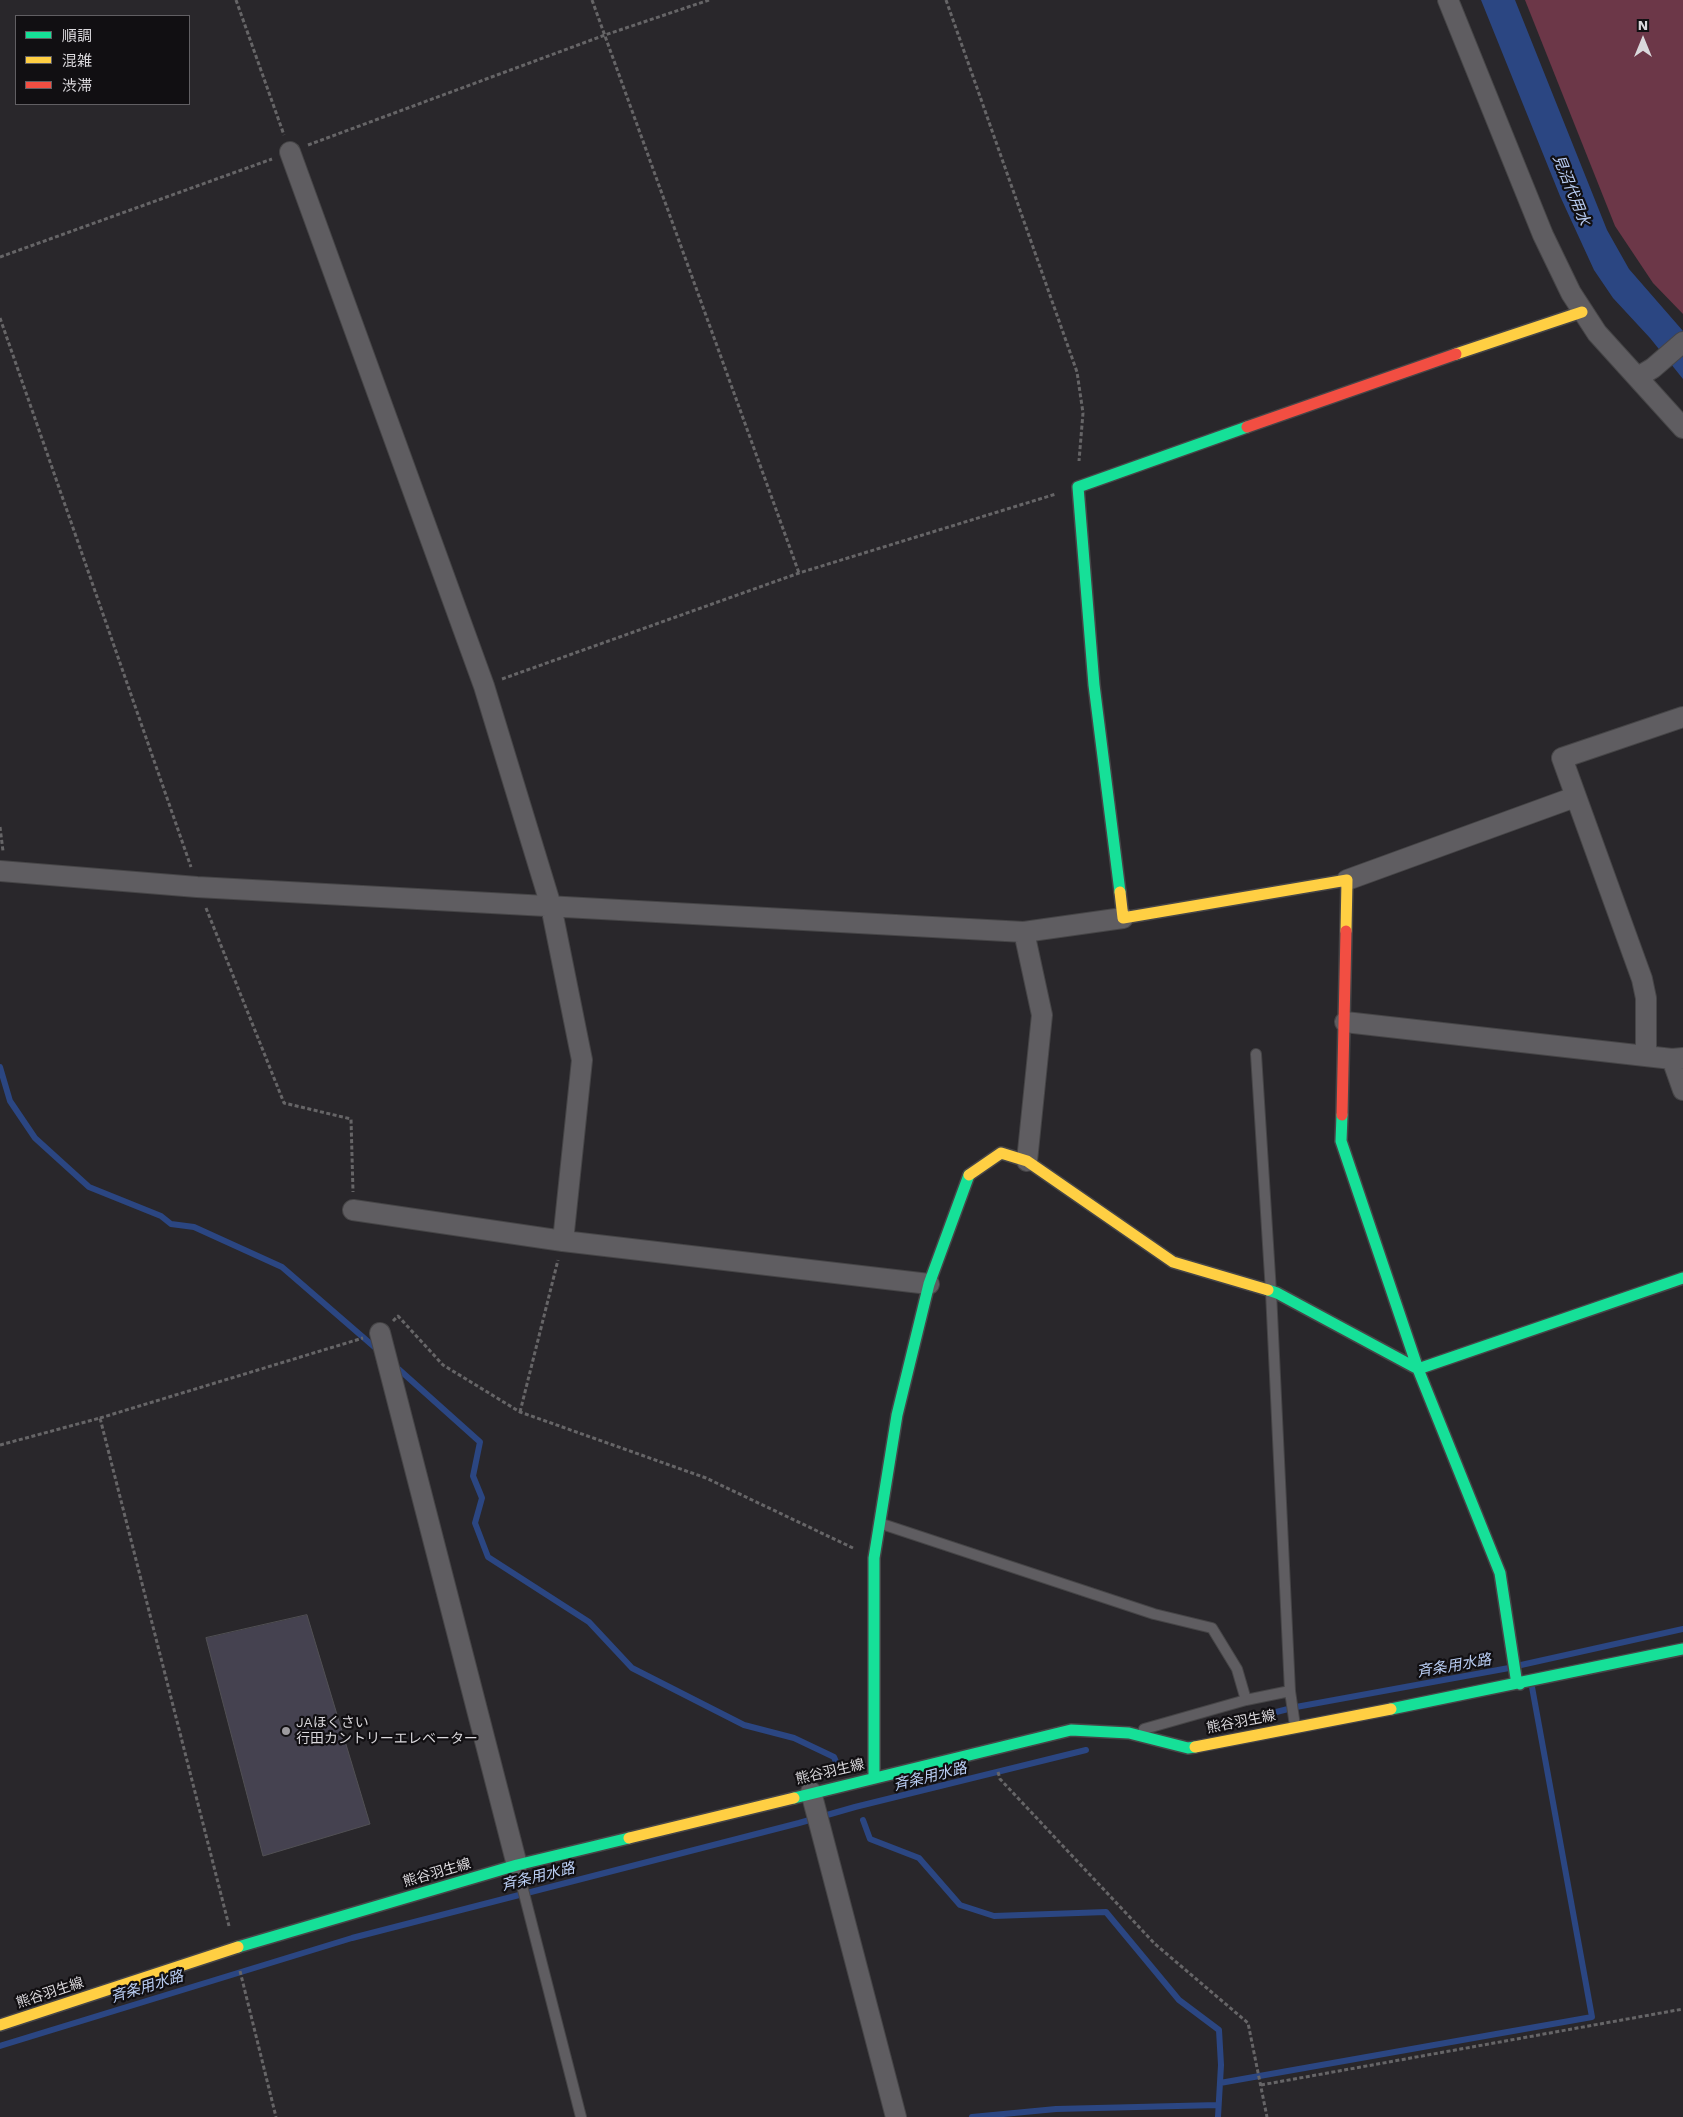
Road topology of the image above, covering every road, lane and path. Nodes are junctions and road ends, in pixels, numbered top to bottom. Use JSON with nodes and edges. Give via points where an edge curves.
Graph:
{"nodes":[{"id":1,"x":236,"y":0,"type":"edge"},
{"id":2,"x":592,"y":0,"type":"edge"},
{"id":3,"x":709,"y":0,"type":"edge"},
{"id":4,"x":946,"y":0,"type":"edge"},
{"id":5,"x":1448,"y":0,"type":"edge"},
{"id":6,"x":605,"y":36,"type":"junction"},
{"id":7,"x":290,"y":152,"type":"junction"},
{"id":8,"x":0,"y":257,"type":"edge"},
{"id":9,"x":1582,"y":312,"type":"junction"},
{"id":10,"x":0,"y":318,"type":"edge"},
{"id":11,"x":1683,"y":342,"type":"edge"},
{"id":12,"x":1638,"y":377,"type":"junction"},
{"id":13,"x":1683,"y":428,"type":"edge"},
{"id":14,"x":1078,"y":487,"type":"junction"},
{"id":15,"x":799,"y":573,"type":"junction"},
{"id":16,"x":484,"y":686,"type":"junction"},
{"id":17,"x":1683,"y":716,"type":"edge"},
{"id":18,"x":1575,"y":797,"type":"junction"},
{"id":19,"x":0,"y":826,"type":"edge"},
{"id":20,"x":2,"y":870,"type":"edge"},
{"id":21,"x":1347,"y":880,"type":"junction"},
{"id":22,"x":197,"y":887,"type":"junction"},
{"id":23,"x":551,"y":906,"type":"junction"},
{"id":24,"x":1124,"y":918,"type":"junction"},
{"id":25,"x":1024,"y":932,"type":"junction"},
{"id":26,"x":1346,"y":1022,"type":"junction"},
{"id":27,"x":1256,"y":1054,"type":"dead end"},
{"id":28,"x":1646,"y":1056,"type":"junction"},
{"id":29,"x":1678,"y":1059,"type":"edge"},
{"id":30,"x":1683,"y":1090,"type":"edge"},
{"id":31,"x":1027,"y":1161,"type":"junction"},
{"id":32,"x":353,"y":1210,"type":"joint"},
{"id":33,"x":563,"y":1241,"type":"junction"},
{"id":34,"x":1683,"y":1278,"type":"edge"},
{"id":35,"x":929,"y":1284,"type":"junction"},
{"id":36,"x":1271,"y":1292,"type":"junction"},
{"id":37,"x":382,"y":1340,"type":"junction"},
{"id":38,"x":1418,"y":1369,"type":"junction"},
{"id":39,"x":520,"y":1412,"type":"junction"},
{"id":40,"x":100,"y":1418,"type":"junction"},
{"id":41,"x":0,"y":1445,"type":"edge"},
{"id":42,"x":878,"y":1523,"type":"junction"},
{"id":43,"x":874,"y":1558,"type":"junction"},
{"id":44,"x":1683,"y":1649,"type":"edge"},
{"id":45,"x":1518,"y":1681,"type":"junction"},
{"id":46,"x":1290,"y":1692,"type":"junction"},
{"id":47,"x":1246,"y":1700,"type":"junction"},
{"id":48,"x":1295,"y":1724,"type":"junction"},
{"id":49,"x":1129,"y":1733,"type":"junction"},
{"id":50,"x":874,"y":1777,"type":"junction"},
{"id":51,"x":1000,"y":1778,"type":"dead end"},
{"id":52,"x":812,"y":1795,"type":"junction"},
{"id":53,"x":518,"y":1870,"type":"junction"},
{"id":54,"x":235,"y":1948,"type":"junction"},
{"id":55,"x":243,"y":1982,"type":"dead end"},
{"id":56,"x":1683,"y":2009,"type":"edge"},
{"id":57,"x":0,"y":2025,"type":"edge"},
{"id":58,"x":1261,"y":2084,"type":"junction"},
{"id":59,"x":276,"y":2117,"type":"edge"},
{"id":60,"x":581,"y":2117,"type":"edge"},
{"id":61,"x":896,"y":2117,"type":"edge"},
{"id":62,"x":1268,"y":2117,"type":"edge"}],
"edges":[{"from":1,"to":7,"type":"path"},
{"from":2,"to":6,"type":"path"},
{"from":3,"to":6,"type":"path"},
{"from":4,"to":14,"type":"path","via":[[1077,372],[1083,413]]},
{"from":5,"to":9,"type":"street","via":[[1543,235]]},
{"from":6,"to":7,"type":"path"},
{"from":6,"to":15,"type":"path"},
{"from":7,"to":8,"type":"path"},
{"from":7,"to":16,"type":"street"},
{"from":9,"to":12,"type":"street"},
{"from":9,"to":14,"type":"street","via":[[1421,365]]},
{"from":10,"to":22,"type":"path"},
{"from":11,"to":12,"type":"street"},
{"from":12,"to":13,"type":"street"},
{"from":14,"to":15,"type":"path"},
{"from":14,"to":24,"type":"street","via":[[1094,685]]},
{"from":15,"to":16,"type":"path"},
{"from":16,"to":23,"type":"street"},
{"from":17,"to":18,"type":"street","via":[[1562,758]]},
{"from":18,"to":21,"type":"street"},
{"from":18,"to":28,"type":"street","via":[[1645,988]]},
{"from":19,"to":20,"type":"path"},
{"from":20,"to":22,"type":"street"},
{"from":21,"to":24,"type":"street"},
{"from":21,"to":26,"type":"street"},
{"from":22,"to":23,"type":"street"},
{"from":22,"to":32,"type":"path","via":[[284,1103],[351,1119]]},
{"from":23,"to":25,"type":"street"},
{"from":23,"to":33,"type":"street","via":[[582,1060]]},
{"from":24,"to":25,"type":"street"},
{"from":25,"to":31,"type":"street","via":[[1042,1015]]},
{"from":26,"to":28,"type":"street"},
{"from":26,"to":38,"type":"street","via":[[1341,1141]]},
{"from":27,"to":36,"type":"lane"},
{"from":28,"to":29,"type":"street"},
{"from":29,"to":30,"type":"street"},
{"from":31,"to":35,"type":"street","via":[[1001,1153],[970,1174]]},
{"from":31,"to":36,"type":"street","via":[[1173,1262]]},
{"from":32,"to":33,"type":"street"},
{"from":33,"to":35,"type":"street"},
{"from":33,"to":39,"type":"path"},
{"from":34,"to":38,"type":"street"},
{"from":35,"to":42,"type":"street","via":[[897,1415]]},
{"from":36,"to":38,"type":"street"},
{"from":36,"to":46,"type":"lane"},
{"from":37,"to":39,"type":"path","via":[[398,1316],[444,1365]]},
{"from":37,"to":40,"type":"path"},
{"from":37,"to":53,"type":"street"},
{"from":38,"to":45,"type":"street","via":[[1500,1573]]},
{"from":39,"to":43,"type":"path","via":[[706,1478]]},
{"from":40,"to":41,"type":"path"},
{"from":40,"to":54,"type":"path"},
{"from":42,"to":43,"type":"street"},
{"from":42,"to":47,"type":"lane","via":[[1154,1614],[1212,1628],[1237,1669]]},
{"from":43,"to":50,"type":"street"},
{"from":44,"to":45,"type":"street","name":"熊谷羽生線"},
{"from":45,"to":48,"type":"street","name":"熊谷羽生線"},
{"from":46,"to":47,"type":"lane"},
{"from":46,"to":48,"type":"lane"},
{"from":47,"to":49,"type":"lane"},
{"from":48,"to":49,"type":"street","name":"熊谷羽生線","via":[[1188,1748]]},
{"from":49,"to":50,"type":"street","name":"熊谷羽生線","via":[[1070,1730]]},
{"from":50,"to":52,"type":"street","name":"熊谷羽生線"},
{"from":51,"to":58,"type":"path","via":[[1156,1944],[1248,2023]]},
{"from":52,"to":53,"type":"street","name":"熊谷羽生線"},
{"from":52,"to":61,"type":"street"},
{"from":53,"to":54,"type":"street","name":"熊谷羽生線"},
{"from":53,"to":60,"type":"lane"},
{"from":54,"to":57,"type":"street","name":"熊谷羽生線"},
{"from":55,"to":59,"type":"path"},
{"from":56,"to":58,"type":"path"},
{"from":58,"to":62,"type":"path"}]}
